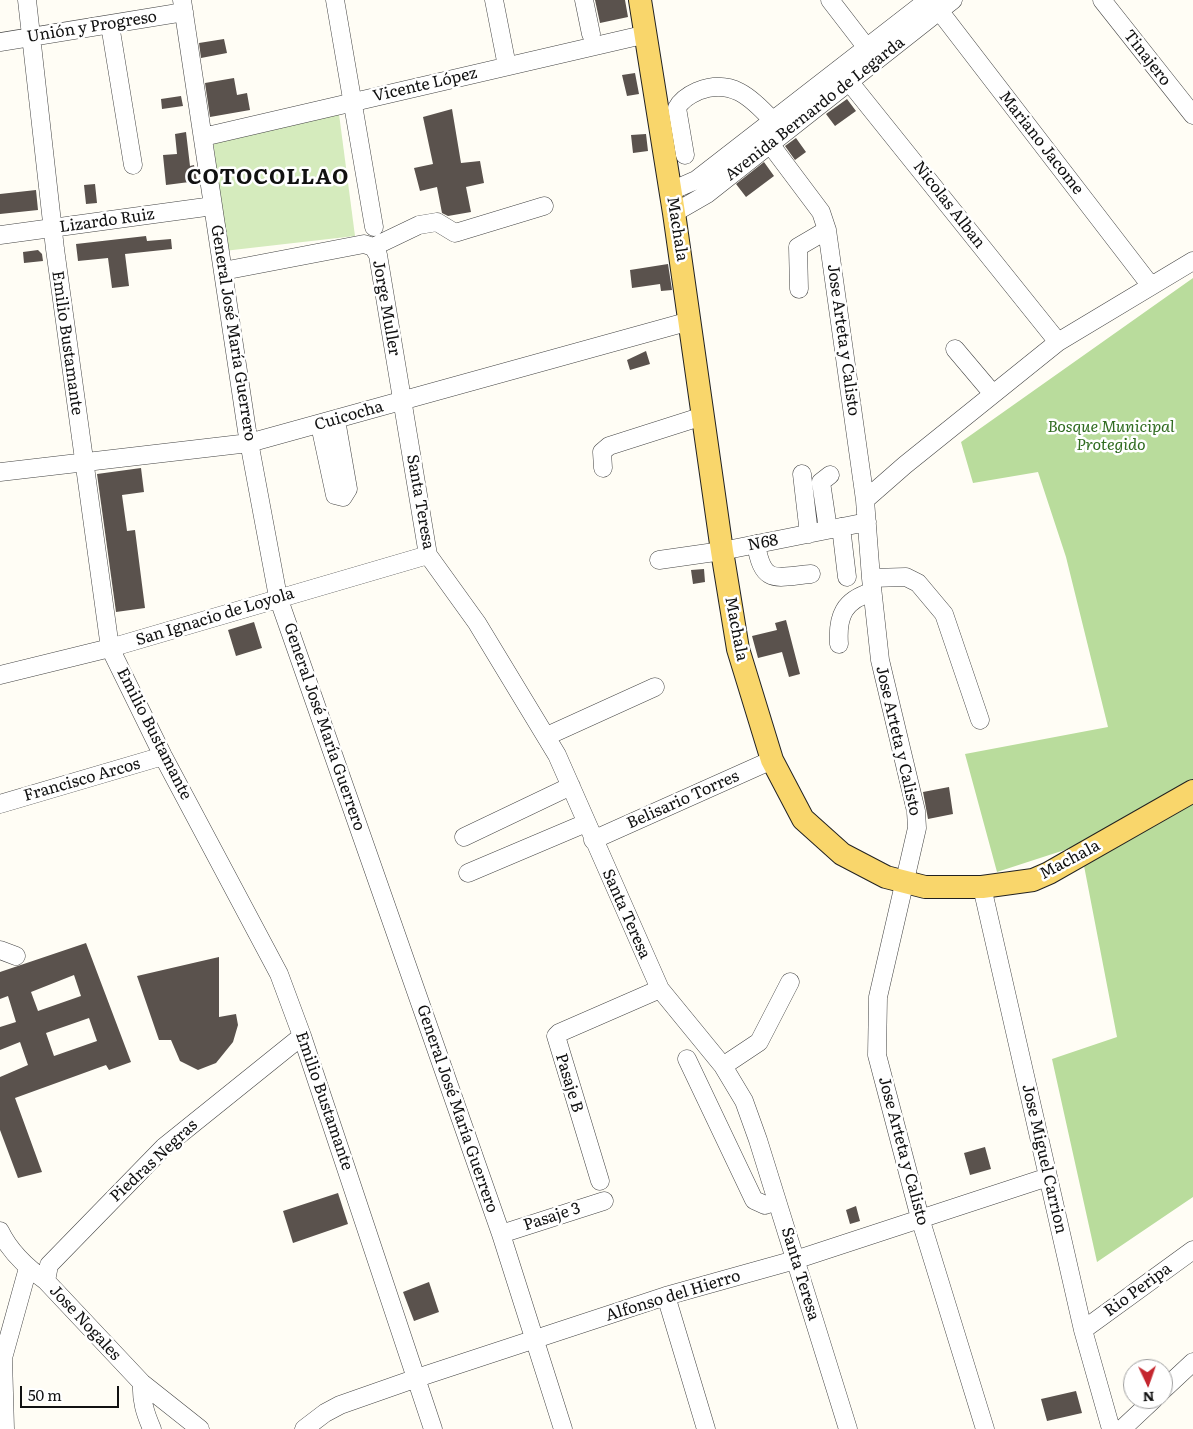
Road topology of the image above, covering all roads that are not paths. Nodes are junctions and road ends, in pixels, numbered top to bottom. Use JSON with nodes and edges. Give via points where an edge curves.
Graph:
{"nodes":[{"id":1,"x":27,"y":0,"type":"edge"},
{"id":2,"x":335,"y":0,"type":"edge"},
{"id":3,"x":494,"y":0,"type":"edge"},
{"id":4,"x":584,"y":0,"type":"edge"},
{"id":5,"x":640,"y":0,"type":"edge"},
{"id":6,"x":830,"y":0,"type":"edge"},
{"id":7,"x":1102,"y":0,"type":"edge"},
{"id":8,"x":938,"y":3,"type":"edge"},
{"id":9,"x":183,"y":6,"type":"edge"},
{"id":10,"x":110,"y":25,"type":"junction"},
{"id":11,"x":591,"y":34,"type":"dead end"},
{"id":12,"x":647,"y":34,"type":"junction"},
{"id":13,"x":31,"y":37,"type":"junction"},
{"id":14,"x":0,"y":42,"type":"edge"},
{"id":15,"x":867,"y":48,"type":"junction"},
{"id":16,"x":507,"y":66,"type":"junction"},
{"id":17,"x":839,"y":69,"type":"junction"},
{"id":18,"x":851,"y":82,"type":"junction"},
{"id":19,"x":353,"y":101,"type":"junction"},
{"id":20,"x":1193,"y":115,"type":"edge"},
{"id":21,"x":773,"y":120,"type":"junction"},
{"id":22,"x":203,"y":137,"type":"junction"},
{"id":23,"x":770,"y":144,"type":"junction"},
{"id":24,"x":686,"y":155,"type":"dead end"},
{"id":25,"x":133,"y":165,"type":"dead end"},
{"id":26,"x":673,"y":202,"type":"junction"},
{"id":27,"x":213,"y":206,"type":"junction"},
{"id":28,"x":544,"y":206,"type":"dead end"},
{"id":29,"x":374,"y":227,"type":"dead end"},
{"id":30,"x":52,"y":228,"type":"junction"},
{"id":31,"x":827,"y":230,"type":"junction"},
{"id":32,"x":0,"y":235,"type":"edge"},
{"id":33,"x":373,"y":247,"type":"junction"},
{"id":34,"x":1193,"y":261,"type":"edge"},
{"id":35,"x":223,"y":271,"type":"junction"},
{"id":36,"x":1151,"y":286,"type":"junction"},
{"id":37,"x":799,"y":289,"type":"dead end"},
{"id":38,"x":690,"y":320,"type":"junction"},
{"id":39,"x":1058,"y":342,"type":"junction"},
{"id":40,"x":955,"y":349,"type":"dead end"},
{"id":41,"x":993,"y":394,"type":"junction"},
{"id":42,"x":401,"y":402,"type":"junction"},
{"id":43,"x":703,"y":416,"type":"junction"},
{"id":44,"x":249,"y":443,"type":"junction"},
{"id":45,"x":83,"y":464,"type":"junction"},
{"id":46,"x":603,"y":468,"type":"dead end"},
{"id":47,"x":0,"y":472,"type":"edge"},
{"id":48,"x":802,"y":474,"type":"dead end"},
{"id":49,"x":830,"y":475,"type":"dead end"},
{"id":50,"x":865,"y":500,"type":"junction"},
{"id":51,"x":867,"y":522,"type":"junction"},
{"id":52,"x":834,"y":528,"type":"junction"},
{"id":53,"x":809,"y":534,"type":"junction"},
{"id":54,"x":756,"y":544,"type":"junction"},
{"id":55,"x":722,"y":551,"type":"junction"},
{"id":56,"x":428,"y":555,"type":"junction"},
{"id":57,"x":658,"y":560,"type":"dead end"},
{"id":58,"x":811,"y":574,"type":"dead end"},
{"id":59,"x":847,"y":577,"type":"dead end"},
{"id":60,"x":872,"y":585,"type":"junction"},
{"id":61,"x":278,"y":597,"type":"junction"},
{"id":62,"x":839,"y":644,"type":"dead end"},
{"id":63,"x":110,"y":648,"type":"junction"},
{"id":64,"x":0,"y":674,"type":"edge"},
{"id":65,"x":655,"y":688,"type":"dead end"},
{"id":66,"x":980,"y":720,"type":"dead end"},
{"id":67,"x":546,"y":736,"type":"junction"},
{"id":68,"x":163,"y":756,"type":"junction"},
{"id":69,"x":772,"y":760,"type":"junction"},
{"id":70,"x":571,"y":786,"type":"junction"},
{"id":71,"x":1193,"y":791,"type":"edge"},
{"id":72,"x":0,"y":804,"type":"edge"},
{"id":73,"x":586,"y":824,"type":"junction"},
{"id":74,"x":464,"y":837,"type":"dead end"},
{"id":75,"x":593,"y":840,"type":"junction"},
{"id":76,"x":468,"y":873,"type":"dead end"},
{"id":77,"x":904,"y":883,"type":"junction"},
{"id":78,"x":982,"y":887,"type":"junction"},
{"id":79,"x":790,"y":982,"type":"dead end"},
{"id":80,"x":660,"y":989,"type":"junction"},
{"id":81,"x":302,"y":1036,"type":"junction"},
{"id":82,"x":687,"y":1059,"type":"dead end"},
{"id":83,"x":723,"y":1066,"type":"junction"},
{"id":84,"x":1048,"y":1177,"type":"junction"},
{"id":85,"x":600,"y":1181,"type":"dead end"},
{"id":86,"x":604,"y":1201,"type":"dead end"},
{"id":87,"x":777,"y":1201,"type":"junction"},
{"id":88,"x":920,"y":1218,"type":"junction"},
{"id":89,"x":0,"y":1231,"type":"edge"},
{"id":90,"x":501,"y":1234,"type":"junction"},
{"id":91,"x":1193,"y":1250,"type":"edge"},
{"id":92,"x":795,"y":1260,"type":"junction"},
{"id":93,"x":28,"y":1268,"type":"junction"},
{"id":94,"x":46,"y":1281,"type":"junction"},
{"id":95,"x":666,"y":1296,"type":"junction"},
{"id":96,"x":1083,"y":1330,"type":"junction"},
{"id":97,"x":535,"y":1340,"type":"junction"},
{"id":98,"x":2,"y":1360,"type":"edge"},
{"id":99,"x":1193,"y":1362,"type":"edge"},
{"id":100,"x":417,"y":1378,"type":"junction"},
{"id":101,"x":1173,"y":1381,"type":"edge"},
{"id":102,"x":142,"y":1383,"type":"junction"},
{"id":103,"x":1143,"y":1409,"type":"edge"},
{"id":104,"x":5,"y":1429,"type":"edge"},
{"id":105,"x":152,"y":1429,"type":"edge"},
{"id":106,"x":200,"y":1429,"type":"edge"},
{"id":107,"x":304,"y":1429,"type":"edge"},
{"id":108,"x":432,"y":1429,"type":"edge"},
{"id":109,"x":563,"y":1429,"type":"edge"},
{"id":110,"x":706,"y":1429,"type":"edge"},
{"id":111,"x":848,"y":1429,"type":"edge"},
{"id":112,"x":985,"y":1429,"type":"edge"},
{"id":113,"x":1111,"y":1429,"type":"edge"},
{"id":114,"x":1122,"y":1429,"type":"edge"}],
"edges":[{"from":1,"to":13,"type":"street","name":"Emilio Bustamante"},
{"from":2,"to":19,"type":"street"},
{"from":3,"to":16,"type":"street"},
{"from":4,"to":11,"type":"street"},
{"from":5,"to":12,"type":"main road","name":"Machala"},
{"from":6,"to":15,"type":"street"},
{"from":7,"to":20,"type":"street","name":"Tinajero"},
{"from":8,"to":15,"type":"street","name":"Avenida Bernardo de Legarda"},
{"from":8,"to":18,"type":"street","name":"Avenida Bernardo de Legarda"},
{"from":8,"to":36,"type":"street","name":"Mariano Jacome"},
{"from":9,"to":10,"type":"street","name":"Unión y Progreso"},
{"from":9,"to":22,"type":"street","name":"General José María Guerrero"},
{"from":10,"to":13,"type":"street","name":"Unión y Progreso"},
{"from":10,"to":25,"type":"street"},
{"from":12,"to":16,"type":"street","name":"Vicente López"},
{"from":12,"to":26,"type":"main road","name":"Machala"},
{"from":13,"to":14,"type":"street","name":"Unión y Progreso"},
{"from":13,"to":30,"type":"street","name":"Emilio Bustamante"},
{"from":15,"to":17,"type":"street","name":"Avenida Bernardo de Legarda"},
{"from":16,"to":19,"type":"street","name":"Vicente López"},
{"from":17,"to":18,"type":"street","name":"Nicolas Alban"},
{"from":17,"to":21,"type":"street","name":"Avenida Bernardo de Legarda"},
{"from":18,"to":23,"type":"street","name":"Avenida Bernardo de Legarda"},
{"from":18,"to":39,"type":"street","name":"Nicolas Alban"},
{"from":19,"to":22,"type":"street","name":"Vicente López"},
{"from":19,"to":29,"type":"street"},
{"from":21,"to":24,"type":"street","via":[[730,87],[713,86],[696,92],[679,103],[677,108]]},
{"from":21,"to":26,"type":"street","name":"Avenida Bernardo de Legarda"},
{"from":22,"to":27,"type":"street","name":"General José María Guerrero"},
{"from":23,"to":26,"type":"street","name":"Avenida Bernardo de Legarda","via":[[708,194]]},
{"from":23,"to":31,"type":"street","name":"Jose Arteta y Calisto","via":[[821,212]]},
{"from":26,"to":38,"type":"main road","name":"Machala"},
{"from":27,"to":30,"type":"street","name":"Lizardo Ruiz"},
{"from":27,"to":35,"type":"street","name":"General José María Guerrero"},
{"from":28,"to":33,"type":"street","via":[[455,233],[438,222],[419,225]]},
{"from":30,"to":32,"type":"street","name":"Lizardo Ruiz"},
{"from":30,"to":45,"type":"street","name":"Emilio Bustamante"},
{"from":31,"to":37,"type":"street","via":[[798,247]]},
{"from":31,"to":50,"type":"street","name":"Jose Arteta y Calisto"},
{"from":33,"to":35,"type":"street","name":"Jorge Muller","via":[[364,244]]},
{"from":33,"to":42,"type":"street","name":"Jorge Muller","via":[[378,255]]},
{"from":34,"to":36,"type":"street"},
{"from":35,"to":44,"type":"street","name":"General José María Guerrero"},
{"from":36,"to":39,"type":"street"},
{"from":38,"to":42,"type":"street","name":"Cuicocha"},
{"from":38,"to":43,"type":"main road","name":"Machala"},
{"from":39,"to":41,"type":"street"},
{"from":40,"to":41,"type":"street"},
{"from":41,"to":50,"type":"street"},
{"from":42,"to":44,"type":"street","name":"Cuicocha"},
{"from":42,"to":56,"type":"street","name":"Santa Teresa"},
{"from":43,"to":46,"type":"street","via":[[609,446],[602,452]]},
{"from":43,"to":55,"type":"main road","name":"Machala"},
{"from":44,"to":45,"type":"street","name":"Cuicocha"},
{"from":44,"to":61,"type":"street","name":"General José María Guerrero"},
{"from":45,"to":47,"type":"street","name":"Cuicocha"},
{"from":45,"to":63,"type":"street","name":"Emilio Bustamante"},
{"from":48,"to":53,"type":"street"},
{"from":49,"to":52,"type":"street","via":[[821,482]]},
{"from":50,"to":51,"type":"street","name":"Jose Arteta y Calisto"},
{"from":51,"to":52,"type":"street","name":"N68"},
{"from":51,"to":60,"type":"street","name":"Jose Arteta y Calisto"},
{"from":52,"to":53,"type":"street","name":"N68"},
{"from":52,"to":59,"type":"street"},
{"from":53,"to":54,"type":"street","name":"N68"},
{"from":54,"to":55,"type":"street","name":"N68"},
{"from":54,"to":58,"type":"street","via":[[767,575]]},
{"from":55,"to":57,"type":"street","name":"N68"},
{"from":55,"to":69,"type":"main road","name":"Machala","via":[[738,649]]},
{"from":56,"to":61,"type":"street","name":"San Ignacio de Loyola"},
{"from":56,"to":67,"type":"street","name":"Santa Teresa","via":[[477,623]]},
{"from":60,"to":62,"type":"street","via":[[854,599],[838,621]]},
{"from":60,"to":66,"type":"street","via":[[906,577],[918,583],[944,614]]},
{"from":60,"to":77,"type":"street","name":"Jose Arteta y Calisto","via":[[880,660],[916,811],[917,828]]},
{"from":61,"to":63,"type":"street","name":"San Ignacio de Loyola"},
{"from":61,"to":90,"type":"street","name":"General José María Guerrero"},
{"from":63,"to":64,"type":"street","name":"San Ignacio de Loyola"},
{"from":63,"to":68,"type":"street","name":"Emilio Bustamante"},
{"from":65,"to":67,"type":"street"},
{"from":67,"to":70,"type":"street","name":"Santa Teresa"},
{"from":68,"to":72,"type":"street","name":"Francisco Arcos"},
{"from":68,"to":81,"type":"street","name":"Emilio Bustamante","via":[[279,974]]},
{"from":69,"to":75,"type":"street","name":"Belisario Torres"},
{"from":69,"to":77,"type":"main road","name":"Machala","via":[[804,819],[823,839],[869,870]]},
{"from":70,"to":73,"type":"street","name":"Santa Teresa"},
{"from":70,"to":74,"type":"street"},
{"from":71,"to":78,"type":"main road","name":"Machala","via":[[1049,873],[1018,883]]},
{"from":73,"to":75,"type":"street","name":"Santa Teresa"},
{"from":73,"to":76,"type":"street"},
{"from":75,"to":80,"type":"street","name":"Santa Teresa"},
{"from":77,"to":78,"type":"main road","name":"Machala","via":[[925,887]]},
{"from":77,"to":88,"type":"street","name":"Jose Arteta y Calisto","via":[[878,997],[877,1055]]},
{"from":78,"to":84,"type":"street","name":"Jose Miguel Carrion"},
{"from":79,"to":83,"type":"street","via":[[759,1042]]},
{"from":80,"to":83,"type":"street","name":"Santa Teresa"},
{"from":80,"to":85,"type":"street","name":"Pasaje B","via":[[556,1036]]},
{"from":81,"to":94,"type":"street","name":"Piedras Negras","via":[[164,1147],[49,1264]]},
{"from":81,"to":100,"type":"street","name":"Emilio Bustamante"},
{"from":82,"to":87,"type":"street","via":[[754,1200],[765,1205]]},
{"from":83,"to":87,"type":"street","name":"Santa Teresa","via":[[744,1101]]},
{"from":84,"to":88,"type":"street","name":"Alfonso del Hierro"},
{"from":84,"to":96,"type":"street","name":"Jose Miguel Carrion"},
{"from":86,"to":90,"type":"street","name":"Pasaje 3"},
{"from":87,"to":92,"type":"street","name":"Santa Teresa"},
{"from":88,"to":92,"type":"street","name":"Alfonso del Hierro"},
{"from":88,"to":112,"type":"street","name":"Jose Arteta y Calisto"},
{"from":89,"to":93,"type":"street","name":"Jose Nogales","via":[[7,1245]]},
{"from":90,"to":97,"type":"street","name":"General José María Guerrero"},
{"from":91,"to":96,"type":"street","name":"Rio Peripa"},
{"from":92,"to":95,"type":"street","name":"Alfonso del Hierro"},
{"from":92,"to":111,"type":"street","name":"Santa Teresa"},
{"from":93,"to":94,"type":"street","name":"Jose Nogales"},
{"from":93,"to":98,"type":"street"},
{"from":94,"to":102,"type":"street","name":"Jose Nogales"},
{"from":95,"to":97,"type":"street","name":"Alfonso del Hierro"},
{"from":95,"to":110,"type":"street"},
{"from":96,"to":113,"type":"street","name":"Jose Miguel Carrion"},
{"from":97,"to":100,"type":"street","name":"Alfonso del Hierro"},
{"from":97,"to":109,"type":"street","name":"General José María Guerrero"},
{"from":98,"to":104,"type":"street"},
{"from":99,"to":101,"type":"street"},
{"from":100,"to":107,"type":"street","name":"Alfonso del Hierro","via":[[340,1405]]},
{"from":100,"to":108,"type":"street","name":"Emilio Bustamante"},
{"from":102,"to":105,"type":"street","via":[[145,1412]]},
{"from":102,"to":106,"type":"street","name":"Jose Nogales"},
{"from":103,"to":114,"type":"street"}]}
